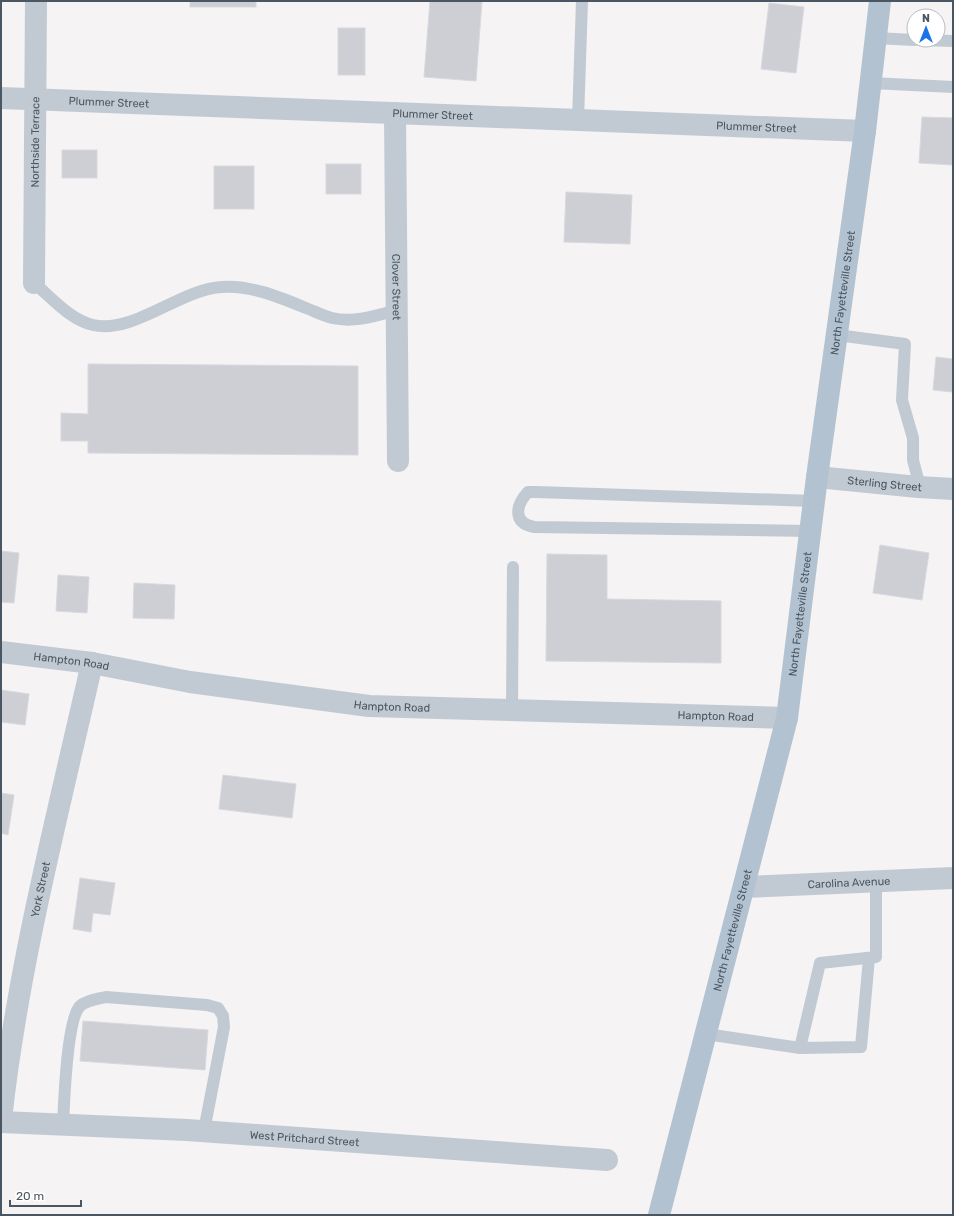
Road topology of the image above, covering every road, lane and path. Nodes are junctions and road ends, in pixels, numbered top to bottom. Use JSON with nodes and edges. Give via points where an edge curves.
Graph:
{"nodes":[{"id":1,"x":36,"y":1,"type":"edge"},
{"id":2,"x":582,"y":1,"type":"edge"},
{"id":3,"x":880,"y":1,"type":"edge"},
{"id":4,"x":876,"y":38,"type":"junction"},
{"id":5,"x":906,"y":40,"type":"edge"},
{"id":6,"x":871,"y":83,"type":"junction"},
{"id":7,"x":953,"y":87,"type":"edge"},
{"id":8,"x":1,"y":98,"type":"edge"},
{"id":9,"x":34,"y":100,"type":"junction"},
{"id":10,"x":396,"y":113,"type":"junction"},
{"id":11,"x":578,"y":120,"type":"junction"},
{"id":12,"x":865,"y":131,"type":"junction"},
{"id":13,"x":34,"y":283,"type":"joint"},
{"id":14,"x":397,"y":310,"type":"junction"},
{"id":15,"x":837,"y":335,"type":"junction"},
{"id":16,"x":398,"y":460,"type":"dead end"},
{"id":17,"x":817,"y":478,"type":"junction"},
{"id":18,"x":920,"y":487,"type":"junction"},
{"id":19,"x":953,"y":489,"type":"edge"},
{"id":20,"x":814,"y":501,"type":"junction"},
{"id":21,"x":811,"y":531,"type":"junction"},
{"id":22,"x":513,"y":567,"type":"dead end"},
{"id":23,"x":1,"y":652,"type":"edge"},
{"id":24,"x":92,"y":663,"type":"junction"},
{"id":25,"x":512,"y":709,"type":"junction"},
{"id":26,"x":786,"y":718,"type":"junction"},
{"id":27,"x":953,"y":878,"type":"edge"},
{"id":28,"x":876,"y":881,"type":"junction"},
{"id":29,"x":744,"y":887,"type":"junction"},
{"id":30,"x":865,"y":958,"type":"junction"},
{"id":31,"x":706,"y":1034,"type":"junction"},
{"id":32,"x":800,"y":1048,"type":"junction"},
{"id":33,"x":1,"y":1119,"type":"edge"},
{"id":34,"x":1,"y":1122,"type":"edge"},
{"id":35,"x":63,"y":1125,"type":"junction"},
{"id":36,"x":204,"y":1131,"type":"junction"},
{"id":37,"x":607,"y":1160,"type":"dead end"},
{"id":38,"x":659,"y":1215,"type":"edge"}],
"edges":[{"from":1,"to":9,"type":"street","name":"Northside Terrace"},
{"from":2,"to":11,"type":"lane"},
{"from":3,"to":4,"type":"main road","name":"North Fayetteville Street"},
{"from":4,"to":5,"type":"lane"},
{"from":4,"to":6,"type":"main road","name":"North Fayetteville Street"},
{"from":6,"to":7,"type":"lane"},
{"from":6,"to":12,"type":"main road","name":"North Fayetteville Street"},
{"from":8,"to":9,"type":"street","name":"Plummer Street"},
{"from":9,"to":10,"type":"street","name":"Plummer Street"},
{"from":9,"to":13,"type":"street","name":"Northside Terrace"},
{"from":10,"to":11,"type":"street","name":"Plummer Street"},
{"from":10,"to":14,"type":"street","name":"Clover Street"},
{"from":11,"to":12,"type":"street","name":"Plummer Street"},
{"from":12,"to":15,"type":"main road","name":"North Fayetteville Street"},
{"from":13,"to":14,"type":"lane","via":[[72,315],[92,325],[116,326],[196,293],[220,287],[247,287],[331,318],[357,320]]},
{"from":14,"to":16,"type":"street","name":"Clover Street"},
{"from":15,"to":17,"type":"main road","name":"North Fayetteville Street"},
{"from":15,"to":18,"type":"lane","via":[[905,344],[902,400],[913,438],[913,460]]},
{"from":17,"to":18,"type":"street","name":"Sterling Street"},
{"from":17,"to":20,"type":"main road","name":"North Fayetteville Street"},
{"from":18,"to":19,"type":"street","name":"Sterling Street"},
{"from":20,"to":21,"type":"main road","name":"North Fayetteville Street"},
{"from":20,"to":21,"type":"lane","via":[[528,492],[518,508],[519,520],[534,528]]},
{"from":21,"to":26,"type":"main road","name":"North Fayetteville Street"},
{"from":22,"to":25,"type":"lane"},
{"from":23,"to":24,"type":"street","name":"Hampton Road"},
{"from":24,"to":25,"type":"street","name":"Hampton Road","via":[[190,682],[368,706]]},
{"from":24,"to":33,"type":"street","name":"York Street","via":[[36,912],[9,1051]]},
{"from":25,"to":26,"type":"street","name":"Hampton Road"},
{"from":26,"to":29,"type":"main road","name":"North Fayetteville Street"},
{"from":27,"to":28,"type":"street","name":"Carolina Avenue"},
{"from":28,"to":29,"type":"street","name":"Carolina Avenue"},
{"from":28,"to":30,"type":"lane","via":[[876,957]]},
{"from":29,"to":31,"type":"main road","name":"North Fayetteville Street"},
{"from":30,"to":32,"type":"lane","via":[[820,963]]},
{"from":30,"to":32,"type":"lane","via":[[861,1047]]},
{"from":31,"to":32,"type":"lane"},
{"from":31,"to":38,"type":"main road","name":"North Fayetteville Street"},
{"from":34,"to":35,"type":"street","name":"West Pritchard Street"},
{"from":35,"to":36,"type":"street","name":"West Pritchard Street"},
{"from":35,"to":36,"type":"lane","via":[[70,1042],[76,1013],[81,1006],[106,997],[218,1008],[223,1016],[224,1027]]},
{"from":36,"to":37,"type":"street","name":"West Pritchard Street"}]}
